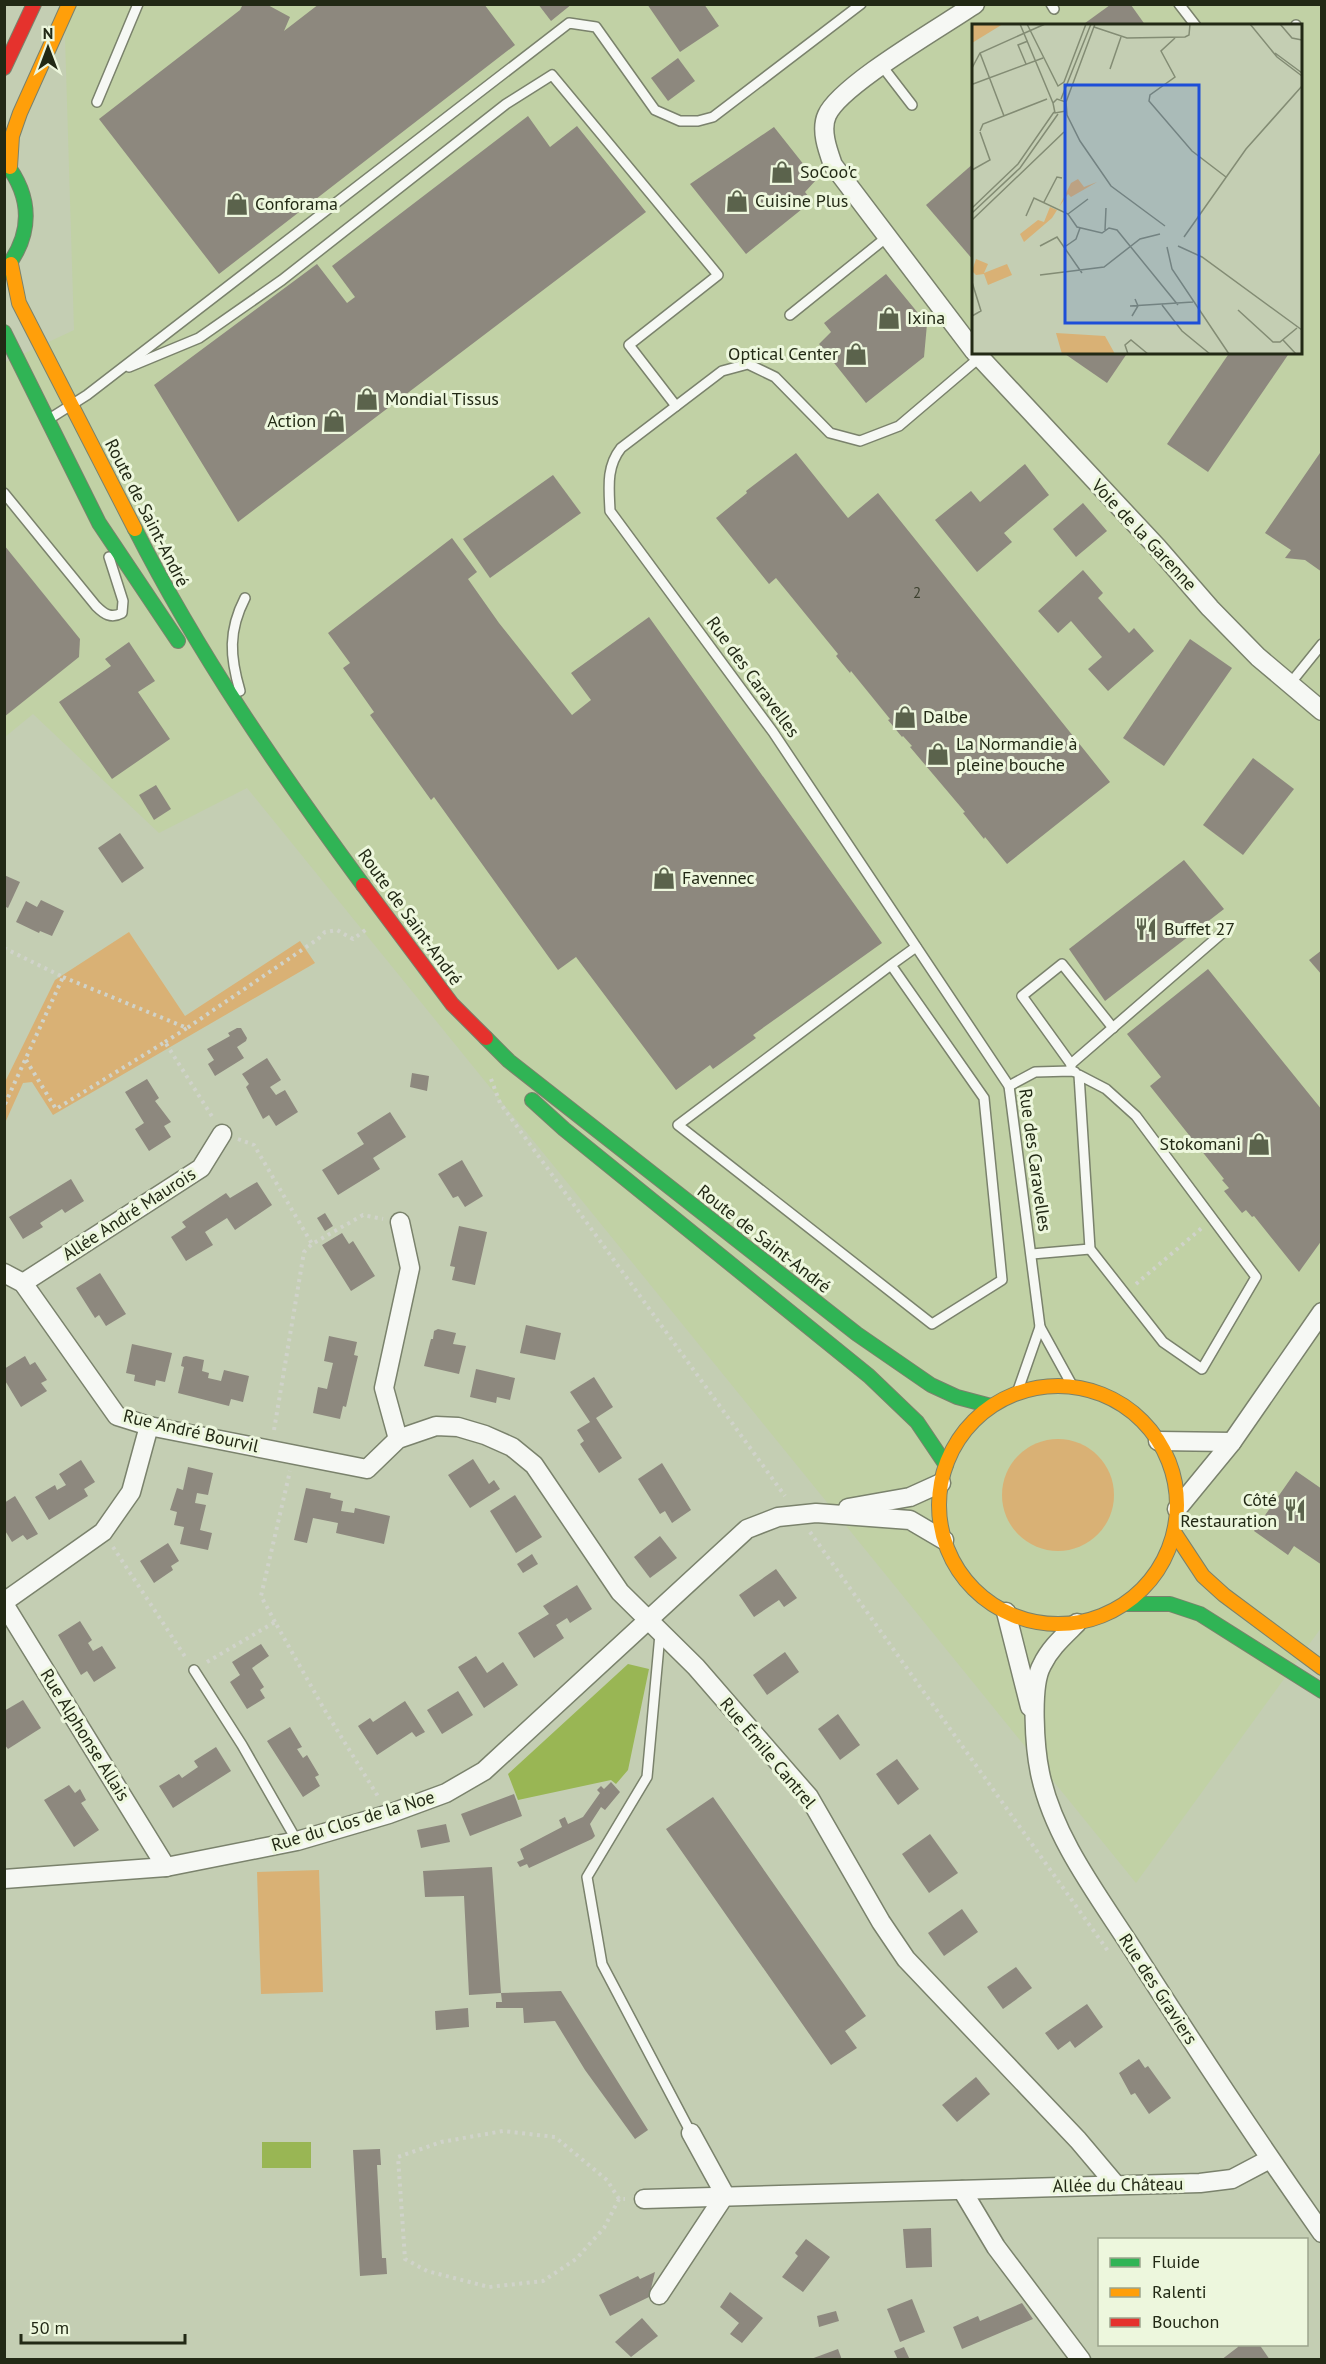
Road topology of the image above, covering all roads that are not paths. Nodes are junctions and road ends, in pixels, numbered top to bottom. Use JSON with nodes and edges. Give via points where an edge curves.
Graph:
{"nodes":[{"id":1,"x":34,"y":4,"type":"edge"},
{"id":2,"x":69,"y":4,"type":"edge"},
{"id":3,"x":138,"y":4,"type":"edge"},
{"id":4,"x":861,"y":4,"type":"edge"},
{"id":5,"x":975,"y":4,"type":"edge"},
{"id":6,"x":1179,"y":4,"type":"edge"},
{"id":7,"x":1194,"y":24,"type":"edge"},
{"id":8,"x":882,"y":66,"type":"junction"},
{"id":9,"x":4,"y":68,"type":"edge"},
{"id":10,"x":97,"y":102,"type":"dead end"},
{"id":11,"x":912,"y":105,"type":"dead end"},
{"id":12,"x":7,"y":164,"type":"edge"},
{"id":13,"x":887,"y":237,"type":"junction"},
{"id":14,"x":8,"y":268,"type":"edge"},
{"id":15,"x":790,"y":315,"type":"dead end"},
{"id":16,"x":4,"y":332,"type":"edge"},
{"id":17,"x":972,"y":349,"type":"edge"},
{"id":18,"x":976,"y":354,"type":"edge"},
{"id":19,"x":118,"y":371,"type":"junction"},
{"id":20,"x":10,"y":375,"type":"dead end"},
{"id":21,"x":28,"y":382,"type":"junction"},
{"id":22,"x":71,"y":404,"type":"junction"},
{"id":23,"x":676,"y":406,"type":"junction"},
{"id":24,"x":47,"y":420,"type":"junction"},
{"id":25,"x":4,"y":493,"type":"edge"},
{"id":26,"x":99,"y":523,"type":"junction"},
{"id":27,"x":245,"y":598,"type":"dead end"},
{"id":28,"x":1322,"y":644,"type":"edge"},
{"id":29,"x":183,"y":648,"type":"dead end"},
{"id":30,"x":197,"y":668,"type":"dead end"},
{"id":31,"x":1289,"y":685,"type":"junction"},
{"id":32,"x":1322,"y":711,"type":"edge"},
{"id":33,"x":248,"y":720,"type":"junction"},
{"id":34,"x":1228,"y":928,"type":"dead end"},
{"id":35,"x":916,"y":947,"type":"junction"},
{"id":36,"x":891,"y":965,"type":"junction"},
{"id":37,"x":1113,"y":1028,"type":"junction"},
{"id":38,"x":470,"y":1041,"type":"dead end"},
{"id":39,"x":1074,"y":1070,"type":"junction"},
{"id":40,"x":1009,"y":1086,"type":"junction"},
{"id":41,"x":520,"y":1090,"type":"dead end"},
{"id":42,"x":222,"y":1134,"type":"road end"},
{"id":43,"x":400,"y":1222,"type":"road end"},
{"id":44,"x":1090,"y":1249,"type":"junction"},
{"id":45,"x":1032,"y":1254,"type":"junction"},
{"id":46,"x":4,"y":1273,"type":"edge"},
{"id":47,"x":23,"y":1282,"type":"junction"},
{"id":48,"x":1322,"y":1312,"type":"edge"},
{"id":49,"x":1040,"y":1327,"type":"junction"},
{"id":50,"x":1073,"y":1387,"type":"junction"},
{"id":51,"x":1017,"y":1394,"type":"junction"},
{"id":52,"x":991,"y":1406,"type":"junction"},
{"id":53,"x":149,"y":1426,"type":"junction"},
{"id":54,"x":398,"y":1439,"type":"junction"},
{"id":55,"x":1158,"y":1441,"type":"junction"},
{"id":56,"x":1232,"y":1442,"type":"junction"},
{"id":57,"x":946,"y":1465,"type":"junction"},
{"id":58,"x":941,"y":1483,"type":"junction"},
{"id":59,"x":1177,"y":1509,"type":"junction"},
{"id":60,"x":807,"y":1514,"type":"junction"},
{"id":61,"x":1174,"y":1532,"type":"junction"},
{"id":62,"x":944,"y":1540,"type":"junction"},
{"id":63,"x":4,"y":1603,"type":"edge"},
{"id":64,"x":1125,"y":1604,"type":"junction"},
{"id":65,"x":1006,"y":1612,"type":"junction"},
{"id":66,"x":1077,"y":1623,"type":"junction"},
{"id":67,"x":653,"y":1627,"type":"junction"},
{"id":68,"x":1322,"y":1668,"type":"edge"},
{"id":69,"x":194,"y":1670,"type":"road end"},
{"id":70,"x":1322,"y":1691,"type":"edge"},
{"id":71,"x":1035,"y":1728,"type":"junction"},
{"id":72,"x":297,"y":1841,"type":"junction"},
{"id":73,"x":166,"y":1867,"type":"junction"},
{"id":74,"x":4,"y":1879,"type":"edge"},
{"id":75,"x":691,"y":2133,"type":"joint"},
{"id":76,"x":1270,"y":2159,"type":"junction"},
{"id":77,"x":1116,"y":2185,"type":"junction"},
{"id":78,"x":962,"y":2190,"type":"junction"},
{"id":79,"x":725,"y":2195,"type":"junction"},
{"id":80,"x":644,"y":2199,"type":"road end"},
{"id":81,"x":1322,"y":2233,"type":"edge"},
{"id":82,"x":659,"y":2295,"type":"dead end"},
{"id":83,"x":1081,"y":2360,"type":"edge"}],
"edges":[{"from":1,"to":9,"type":"main road"},
{"from":2,"to":12,"type":"main road","via":[[20,113]]},
{"from":3,"to":10,"type":"lane"},
{"from":4,"to":19,"type":"lane","via":[[713,117],[699,121],[680,121],[655,110],[596,27],[569,22]]},
{"from":5,"to":8,"type":"street","name":"Voie de la Garenne"},
{"from":6,"to":7,"type":"lane"},
{"from":8,"to":11,"type":"lane"},
{"from":8,"to":13,"type":"street","name":"Voie de la Garenne","via":[[838,98],[826,117],[825,142],[833,165]]},
{"from":12,"to":14,"type":"main road","via":[[19,181],[27,223],[20,248]]},
{"from":13,"to":15,"type":"lane"},
{"from":13,"to":17,"type":"street","name":"Voie de la Garenne"},
{"from":14,"to":22,"type":"main road","name":"Route de Saint-André","via":[[19,303]]},
{"from":16,"to":21,"type":"main road","name":"Route de Saint-André"},
{"from":18,"to":23,"type":"lane","name":"Rue des Caravelles","via":[[899,426],[860,441],[830,433],[775,377],[748,364],[722,371]]},
{"from":18,"to":31,"type":"street","name":"Voie de la Garenne","via":[[1210,608]]},
{"from":19,"to":22,"type":"lane"},
{"from":19,"to":23,"type":"lane","via":[[199,338],[282,280],[506,104],[552,75],[718,275],[629,345]]},
{"from":20,"to":21,"type":"main road"},
{"from":21,"to":24,"type":"main road","name":"Route de Saint-André"},
{"from":22,"to":24,"type":"lane"},
{"from":22,"to":33,"type":"main road","name":"Route de Saint-André","via":[[184,621]]},
{"from":23,"to":35,"type":"lane","name":"Rue des Caravelles","via":[[621,448],[614,458],[609,477],[610,511],[773,732]]},
{"from":24,"to":26,"type":"main road","name":"Route de Saint-André"},
{"from":25,"to":26,"type":"lane","via":[[96,606],[108,616],[116,616],[122,613],[123,601]]},
{"from":26,"to":29,"type":"main road","name":"Route de Saint-André"},
{"from":27,"to":33,"type":"lane","via":[[235,617],[231,650]]},
{"from":28,"to":31,"type":"lane"},
{"from":30,"to":38,"type":"main road","name":"Route de Saint-André","via":[[375,921]]},
{"from":31,"to":32,"type":"street","name":"Voie de la Garenne"},
{"from":33,"to":52,"type":"main road","name":"Route de Saint-André","via":[[452,1004],[509,1061],[857,1334],[931,1385]]},
{"from":34,"to":37,"type":"lane"},
{"from":35,"to":36,"type":"lane"},
{"from":35,"to":40,"type":"lane","name":"Rue des Caravelles"},
{"from":36,"to":36,"type":"lane","via":[[678,1125],[933,1324],[1002,1280],[984,1098]]},
{"from":37,"to":39,"type":"lane"},
{"from":37,"to":39,"type":"lane","via":[[1062,964],[1022,996]]},
{"from":39,"to":40,"type":"lane","via":[[1035,1072]]},
{"from":39,"to":44,"type":"lane"},
{"from":39,"to":44,"type":"lane","via":[[1106,1089],[1136,1116],[1256,1277],[1202,1369],[1163,1342]]},
{"from":40,"to":45,"type":"lane","name":"Rue des Caravelles"},
{"from":41,"to":57,"type":"main road","via":[[869,1376],[917,1422]]},
{"from":42,"to":47,"type":"street","name":"Allée André Maurois","via":[[201,1168]]},
{"from":43,"to":54,"type":"street","via":[[410,1268],[384,1388]]},
{"from":44,"to":45,"type":"lane"},
{"from":45,"to":49,"type":"lane","name":"Rue des Caravelles"},
{"from":46,"to":47,"type":"street","name":"Rue André Bourvil"},
{"from":47,"to":53,"type":"street","name":"Rue André Bourvil","via":[[117,1416]]},
{"from":48,"to":56,"type":"street"},
{"from":49,"to":50,"type":"lane"},
{"from":49,"to":51,"type":"lane"},
{"from":50,"to":51,"type":"main road","via":[[1035,1388]]},
{"from":50,"to":55,"type":"main road","via":[[1122,1405]]},
{"from":51,"to":52,"type":"main road"},
{"from":52,"to":57,"type":"main road","via":[[968,1427]]},
{"from":53,"to":54,"type":"street","name":"Rue André Bourvil","via":[[367,1469]]},
{"from":53,"to":63,"type":"street","via":[[131,1492],[103,1532]]},
{"from":54,"to":67,"type":"street","name":"Rue Émile Cantrel","via":[[436,1426],[458,1427],[512,1447],[534,1465],[620,1592]]},
{"from":55,"to":56,"type":"street"},
{"from":55,"to":59,"type":"main road","via":[[1169,1462]]},
{"from":56,"to":59,"type":"street"},
{"from":57,"to":58,"type":"main road"},
{"from":58,"to":60,"type":"street","name":"Rue du Clos de la Noe","via":[[910,1497]]},
{"from":58,"to":62,"type":"main road"},
{"from":59,"to":61,"type":"main road"},
{"from":60,"to":62,"type":"street","name":"Rue du Clos de la Noe","via":[[910,1520]]},
{"from":60,"to":67,"type":"street","name":"Rue du Clos de la Noe","via":[[778,1517],[747,1529]]},
{"from":61,"to":64,"type":"main road","via":[[1156,1572]]},
{"from":61,"to":68,"type":"main road","via":[[1203,1576]]},
{"from":62,"to":65,"type":"main road","via":[[964,1579]]},
{"from":63,"to":73,"type":"street","name":"Rue Alphonse Allais"},
{"from":64,"to":66,"type":"main road"},
{"from":64,"to":70,"type":"main road","via":[[1170,1604],[1200,1614]]},
{"from":65,"to":66,"type":"main road","via":[[1049,1624]]},
{"from":65,"to":71,"type":"street"},
{"from":66,"to":71,"type":"street","via":[[1041,1666]]},
{"from":67,"to":72,"type":"street","name":"Rue du Clos de la Noe","via":[[484,1771],[446,1793]]},
{"from":67,"to":75,"type":"lane","via":[[647,1777],[587,1877],[602,1964]]},
{"from":67,"to":77,"type":"street","name":"Rue Émile Cantrel","via":[[696,1667],[809,1797],[906,1959]]},
{"from":69,"to":72,"type":"lane"},
{"from":71,"to":76,"type":"street","name":"Rue des Graviers","via":[[1039,1771],[1061,1834]]},
{"from":72,"to":73,"type":"street","name":"Rue du Clos de la Noe"},
{"from":73,"to":74,"type":"street","name":"Rue du Clos de la Noe"},
{"from":75,"to":79,"type":"street"},
{"from":76,"to":77,"type":"street","name":"Allée du Château","via":[[1232,2179]]},
{"from":76,"to":81,"type":"street","name":"Rue des Graviers"},
{"from":77,"to":78,"type":"street","name":"Allée du Château"},
{"from":78,"to":79,"type":"street","name":"Allée du Château"},
{"from":78,"to":83,"type":"street","via":[[996,2247]]},
{"from":79,"to":80,"type":"street","name":"Allée du Château"},
{"from":79,"to":82,"type":"street"}]}
